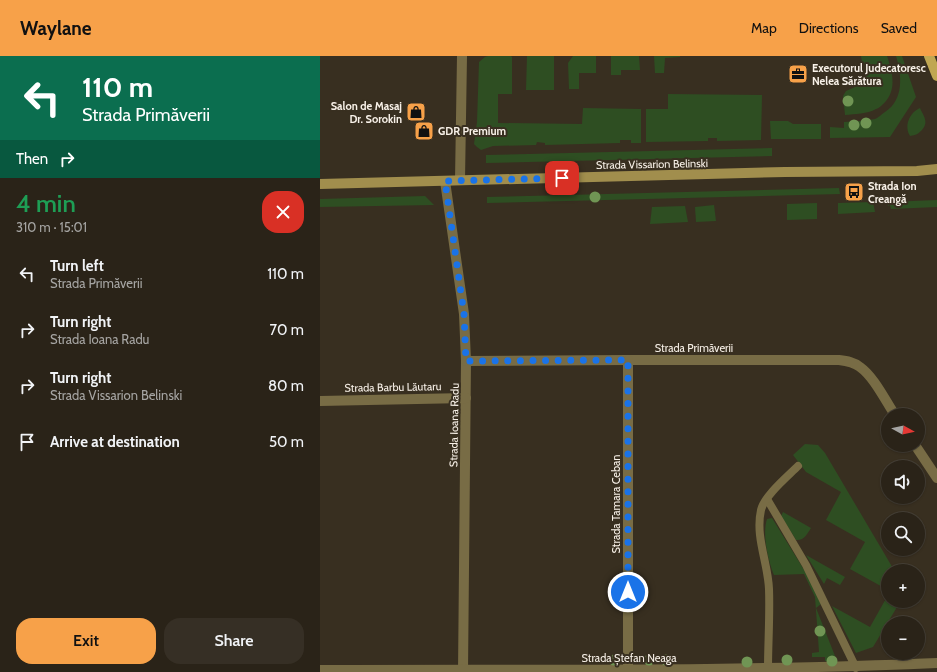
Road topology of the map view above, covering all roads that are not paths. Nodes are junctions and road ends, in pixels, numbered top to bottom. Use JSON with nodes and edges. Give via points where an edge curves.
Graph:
{"nodes":[{"id":1,"x":462,"y":56,"type":"edge"},
{"id":2,"x":929,"y":56,"type":"edge"},
{"id":3,"x":937,"y":76,"type":"edge"},
{"id":4,"x":937,"y":169,"type":"edge"},
{"id":5,"x":460,"y":180,"type":"junction"},
{"id":6,"x":445,"y":181,"type":"junction"},
{"id":7,"x":320,"y":184,"type":"edge"},
{"id":8,"x":628,"y":360,"type":"junction"},
{"id":9,"x":466,"y":361,"type":"junction"},
{"id":10,"x":466,"y":398,"type":"junction"},
{"id":11,"x":320,"y":401,"type":"edge"},
{"id":12,"x":890,"y":408,"type":"edge"},
{"id":13,"x":920,"y":452,"type":"edge"},
{"id":14,"x":798,"y":466,"type":"dead end"},
{"id":15,"x":937,"y":478,"type":"edge"},
{"id":16,"x":767,"y":499,"type":"junction"},
{"id":17,"x":937,"y":663,"type":"edge"},
{"id":18,"x":856,"y":668,"type":"junction"},
{"id":19,"x":768,"y":669,"type":"junction"},
{"id":20,"x":320,"y":670,"type":"edge"},
{"id":21,"x":333,"y":671,"type":"edge"},
{"id":22,"x":463,"y":671,"type":"edge"},
{"id":23,"x":628,"y":671,"type":"edge"}],
"edges":[{"from":1,"to":5,"type":"street"},
{"from":2,"to":3,"type":"main road"},
{"from":4,"to":5,"type":"main road","name":"Strada Vissarion Belinski"},
{"from":5,"to":6,"type":"main road","name":"Strada Vissarion Belinski"},
{"from":6,"to":7,"type":"main road","name":"Strada Vissarion Belinski"},
{"from":6,"to":9,"type":"street","name":"Strada Ioana Radu","via":[[464,314]]},
{"from":8,"to":9,"type":"street","name":"Strada Primăverii"},
{"from":8,"to":12,"type":"street","name":"Strada Primăverii","via":[[850,362],[869,376]]},
{"from":8,"to":23,"type":"street","name":"Strada Tamara Ceban"},
{"from":9,"to":10,"type":"street","name":"Strada Ioana Radu"},
{"from":10,"to":11,"type":"street","name":"Strada Barbu Lăutaru"},
{"from":10,"to":22,"type":"street","name":"Strada Ioana Radu"},
{"from":13,"to":15,"type":"street"},
{"from":14,"to":16,"type":"lane"},
{"from":16,"to":18,"type":"lane","via":[[806,565]]},
{"from":16,"to":19,"type":"lane","via":[[761,510],[760,538],[769,589]]},
{"from":17,"to":18,"type":"street","name":"Strada Ștefan Neaga"},
{"from":18,"to":19,"type":"street","name":"Strada Ștefan Neaga"},
{"from":19,"to":23,"type":"street","name":"Strada Ștefan Neaga"},
{"from":20,"to":21,"type":"street","name":"Strada Ștefan Neaga"},
{"from":21,"to":22,"type":"street","name":"Strada Ștefan Neaga"},
{"from":22,"to":23,"type":"street","name":"Strada Ștefan Neaga"}]}
